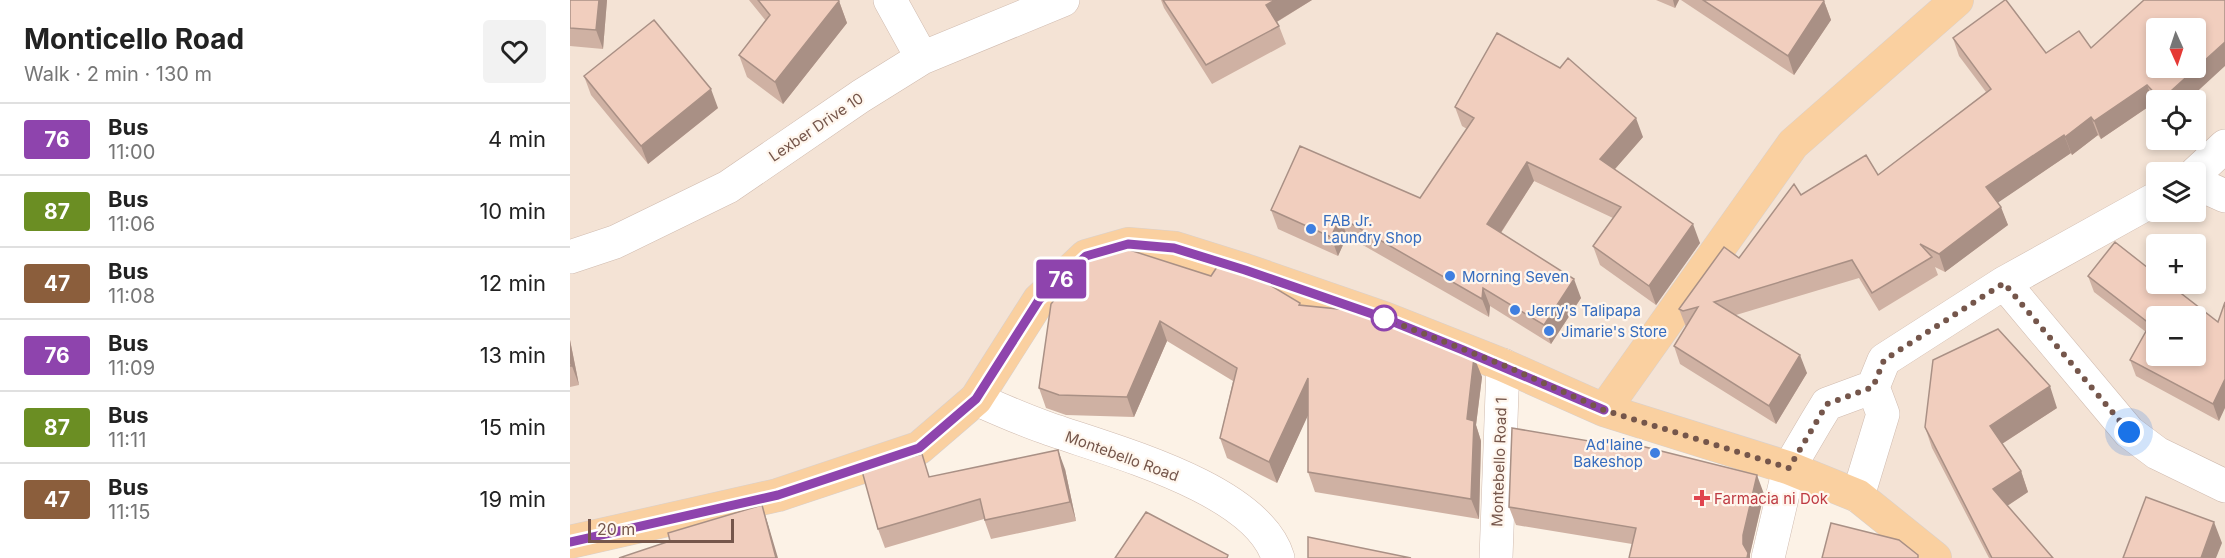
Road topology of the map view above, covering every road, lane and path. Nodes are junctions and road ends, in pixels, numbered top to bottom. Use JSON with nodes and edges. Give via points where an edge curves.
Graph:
{"nodes":[{"id":1,"x":890,"y":0,"type":"edge"},
{"id":2,"x":1063,"y":0,"type":"edge"},
{"id":3,"x":1953,"y":1,"type":"edge"},
{"id":4,"x":922,"y":58,"type":"junction"},
{"id":5,"x":2225,"y":146,"type":"edge"},
{"id":6,"x":2206,"y":164,"type":"edge"},
{"id":7,"x":2206,"y":187,"type":"edge"},
{"id":8,"x":2225,"y":196,"type":"edge"},
{"id":9,"x":2146,"y":204,"type":"edge"},
{"id":10,"x":570,"y":257,"type":"edge"},
{"id":11,"x":2004,"y":283,"type":"junction"},
{"id":12,"x":1503,"y":365,"type":"junction"},
{"id":13,"x":1873,"y":387,"type":"junction"},
{"id":14,"x":976,"y":399,"type":"junction"},
{"id":15,"x":1604,"y":410,"type":"junction"},
{"id":16,"x":1789,"y":468,"type":"junction"},
{"id":17,"x":2225,"y":486,"type":"edge"},
{"id":18,"x":1857,"y":496,"type":"junction"},
{"id":19,"x":570,"y":542,"type":"edge"},
{"id":20,"x":1278,"y":558,"type":"edge"},
{"id":21,"x":1496,"y":558,"type":"edge"},
{"id":22,"x":1768,"y":558,"type":"edge"},
{"id":23,"x":1935,"y":558,"type":"edge"}],
"edges":[{"from":1,"to":4,"type":"street"},
{"from":2,"to":4,"type":"street","name":"Lexber Drive 10"},
{"from":3,"to":15,"type":"main road","via":[[1793,144]]},
{"from":4,"to":10,"type":"street","name":"Lexber Drive 10","via":[[728,187],[615,242]]},
{"from":5,"to":6,"type":"street"},
{"from":7,"to":8,"type":"street"},
{"from":9,"to":11,"type":"street"},
{"from":11,"to":13,"type":"street","via":[[1884,360]]},
{"from":11,"to":17,"type":"street","via":[[2129,432],[2157,453]]},
{"from":12,"to":14,"type":"main road","via":[[1245,270],[1174,248],[1128,244],[1086,256],[1039,300]]},
{"from":12,"to":15,"type":"main road"},
{"from":12,"to":21,"type":"street","name":"Montebello Road 1"},
{"from":13,"to":16,"type":"street","via":[[1827,404]]},
{"from":13,"to":18,"type":"street","via":[[1883,414]]},
{"from":14,"to":19,"type":"main road","via":[[919,448],[778,495]]},
{"from":14,"to":20,"type":"street","name":"Montebello Road","via":[[1172,472],[1233,504],[1266,535]]},
{"from":15,"to":16,"type":"main road"},
{"from":16,"to":18,"type":"main road"},
{"from":16,"to":22,"type":"street"},
{"from":18,"to":23,"type":"main road"}]}
